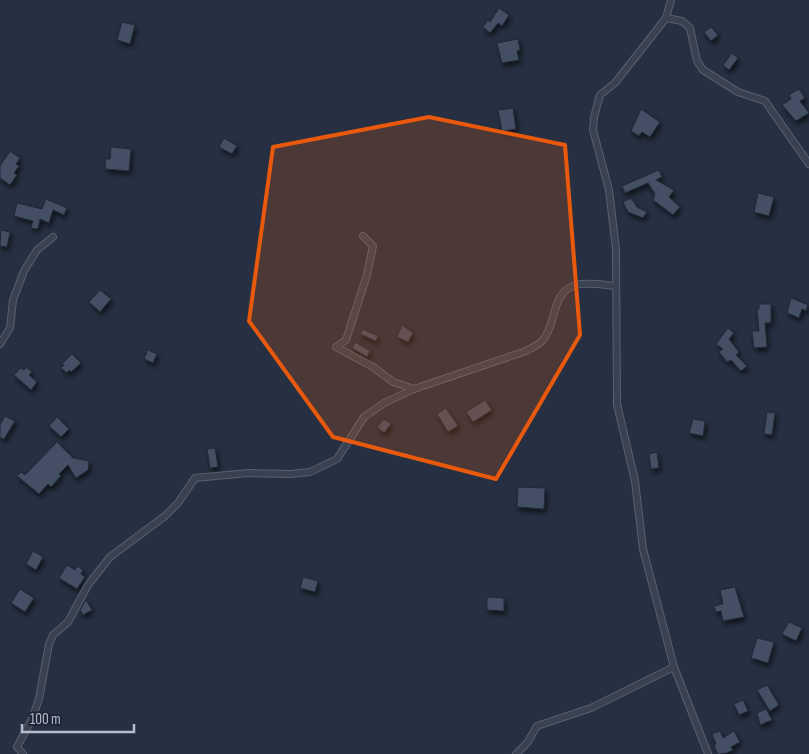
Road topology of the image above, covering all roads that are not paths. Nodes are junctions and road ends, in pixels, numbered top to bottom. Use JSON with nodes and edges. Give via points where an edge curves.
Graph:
{"nodes":[{"id":1,"x":671,"y":0,"type":"edge"},
{"id":2,"x":666,"y":18,"type":"junction"},
{"id":3,"x":809,"y":164,"type":"edge"},
{"id":4,"x":363,"y":236,"type":"dead end"},
{"id":5,"x":53,"y":237,"type":"dead end"},
{"id":6,"x":615,"y":286,"type":"junction"},
{"id":7,"x":0,"y":344,"type":"edge"},
{"id":8,"x":414,"y":389,"type":"junction"},
{"id":9,"x":674,"y":667,"type":"junction"},
{"id":10,"x":23,"y":754,"type":"edge"},
{"id":11,"x":516,"y":754,"type":"edge"},
{"id":12,"x":708,"y":754,"type":"edge"}],
"edges":[{"from":1,"to":2,"type":"street"},
{"from":2,"to":3,"type":"street","via":[[690,28],[697,61],[703,70],[738,92],[765,101]]},
{"from":2,"to":6,"type":"street","via":[[615,83],[600,95],[594,117],[593,130],[609,190],[616,249]]},
{"from":4,"to":8,"type":"street","via":[[372,246],[367,275],[346,340],[336,347],[393,382]]},
{"from":5,"to":7,"type":"street","via":[[37,250],[24,272],[13,300],[10,328]]},
{"from":6,"to":8,"type":"street","via":[[576,285],[566,290],[558,298],[552,323],[542,342],[526,351]]},
{"from":6,"to":9,"type":"street","via":[[617,404],[635,481],[643,548]]},
{"from":8,"to":10,"type":"street","via":[[364,417],[337,459],[310,472],[195,478],[165,516],[110,557],[88,585],[68,622],[48,644],[39,699],[17,747]]},
{"from":9,"to":11,"type":"street","via":[[591,708],[537,726]]},
{"from":9,"to":12,"type":"street"}]}
